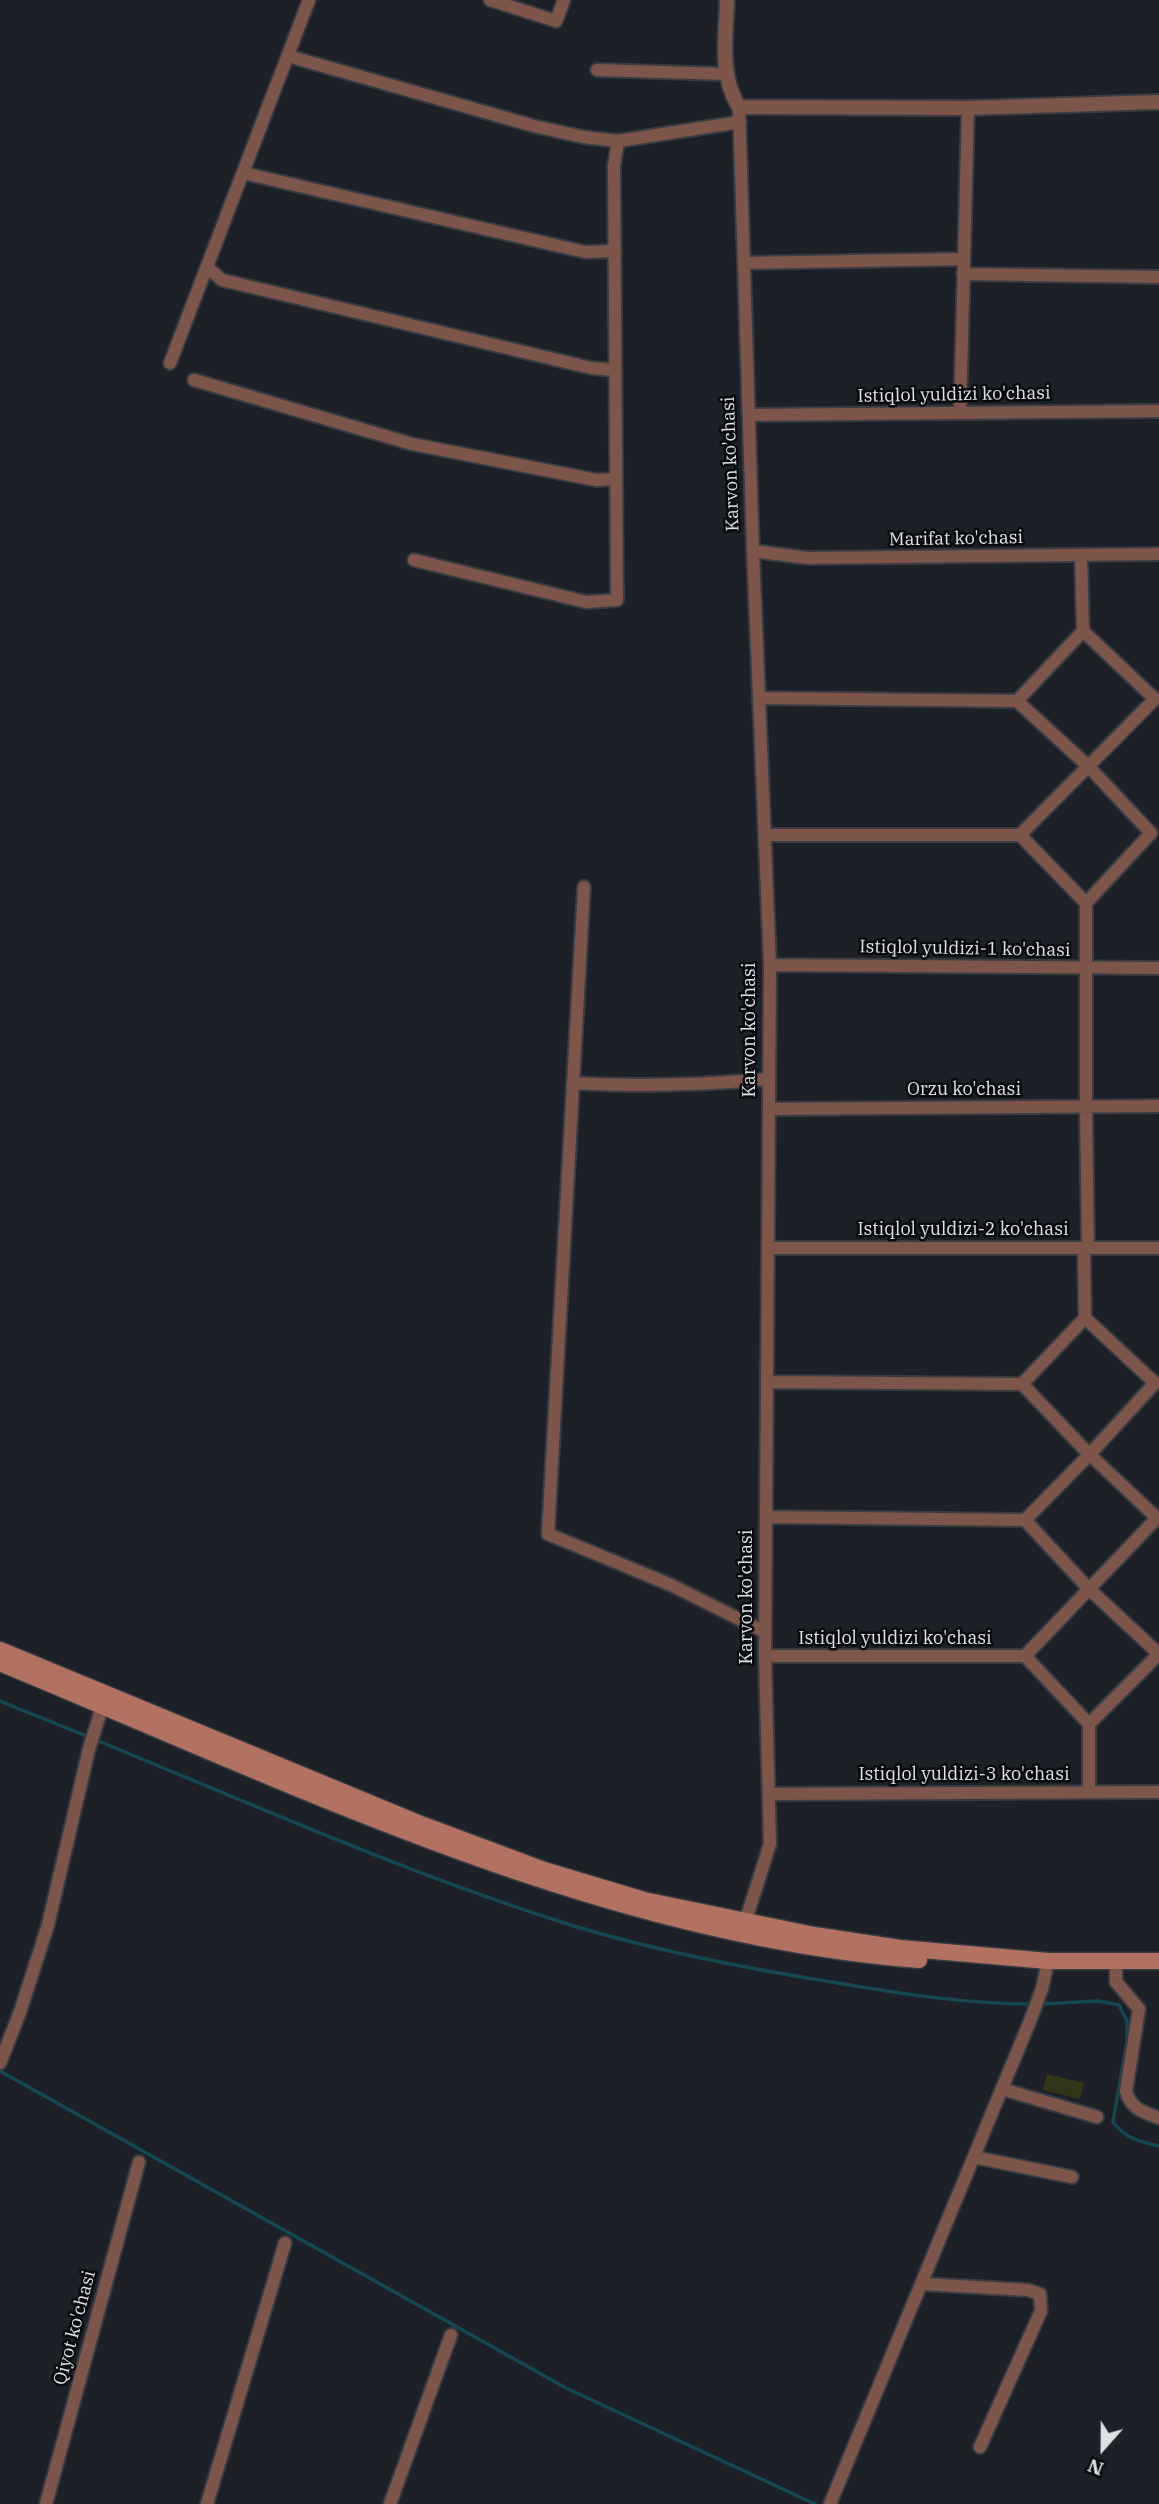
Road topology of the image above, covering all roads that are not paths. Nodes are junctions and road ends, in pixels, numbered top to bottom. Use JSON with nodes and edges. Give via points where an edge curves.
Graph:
{"nodes":[{"id":1,"x":309,"y":0,"type":"edge"},
{"id":2,"x":490,"y":0,"type":"edge"},
{"id":3,"x":564,"y":0,"type":"edge"},
{"id":4,"x":727,"y":0,"type":"edge"},
{"id":5,"x":288,"y":56,"type":"junction"},
{"id":6,"x":597,"y":69,"type":"dead end"},
{"id":7,"x":725,"y":75,"type":"junction"},
{"id":8,"x":1159,"y":102,"type":"edge"},
{"id":9,"x":968,"y":108,"type":"junction"},
{"id":10,"x":739,"y":115,"type":"junction"},
{"id":11,"x":618,"y":141,"type":"junction"},
{"id":12,"x":243,"y":173,"type":"junction"},
{"id":13,"x":614,"y":251,"type":"junction"},
{"id":14,"x":963,"y":259,"type":"junction"},
{"id":15,"x":744,"y":263,"type":"junction"},
{"id":16,"x":207,"y":267,"type":"junction"},
{"id":17,"x":963,"y":274,"type":"junction"},
{"id":18,"x":1159,"y":277,"type":"edge"},
{"id":19,"x":170,"y":363,"type":"dead end"},
{"id":20,"x":615,"y":370,"type":"junction"},
{"id":21,"x":194,"y":380,"type":"dead end"},
{"id":22,"x":1159,"y":411,"type":"edge"},
{"id":23,"x":960,"y":413,"type":"junction"},
{"id":24,"x":749,"y":415,"type":"junction"},
{"id":25,"x":616,"y":478,"type":"junction"},
{"id":26,"x":753,"y":551,"type":"junction"},
{"id":27,"x":1159,"y":554,"type":"edge"},
{"id":28,"x":1081,"y":555,"type":"junction"},
{"id":29,"x":414,"y":559,"type":"dead end"},
{"id":30,"x":1083,"y":631,"type":"junction"},
{"id":31,"x":759,"y":698,"type":"junction"},
{"id":32,"x":1157,"y":699,"type":"edge"},
{"id":33,"x":1017,"y":701,"type":"junction"},
{"id":34,"x":1088,"y":766,"type":"junction"},
{"id":35,"x":1155,"y":832,"type":"edge"},
{"id":36,"x":765,"y":835,"type":"junction"},
{"id":37,"x":1020,"y":835,"type":"junction"},
{"id":38,"x":584,"y":887,"type":"dead end"},
{"id":39,"x":1086,"y":903,"type":"junction"},
{"id":40,"x":770,"y":965,"type":"junction"},
{"id":41,"x":1086,"y":967,"type":"junction"},
{"id":42,"x":1159,"y":968,"type":"edge"},
{"id":43,"x":769,"y":1079,"type":"junction"},
{"id":44,"x":573,"y":1083,"type":"junction"},
{"id":45,"x":1159,"y":1106,"type":"edge"},
{"id":46,"x":1086,"y":1107,"type":"junction"},
{"id":47,"x":769,"y":1109,"type":"junction"},
{"id":48,"x":768,"y":1248,"type":"junction"},
{"id":49,"x":1086,"y":1248,"type":"junction"},
{"id":50,"x":1159,"y":1248,"type":"edge"},
{"id":51,"x":1085,"y":1318,"type":"junction"},
{"id":52,"x":767,"y":1382,"type":"junction"},
{"id":53,"x":1157,"y":1383,"type":"edge"},
{"id":54,"x":1022,"y":1384,"type":"junction"},
{"id":55,"x":1090,"y":1454,"type":"junction"},
{"id":56,"x":766,"y":1517,"type":"junction"},
{"id":57,"x":1158,"y":1518,"type":"edge"},
{"id":58,"x":1026,"y":1520,"type":"junction"},
{"id":59,"x":1088,"y":1588,"type":"junction"},
{"id":60,"x":765,"y":1632,"type":"junction"},
{"id":61,"x":0,"y":1650,"type":"edge"},
{"id":62,"x":1159,"y":1654,"type":"edge"},
{"id":63,"x":765,"y":1656,"type":"junction"},
{"id":64,"x":1025,"y":1656,"type":"junction"},
{"id":65,"x":0,"y":1663,"type":"edge"},
{"id":66,"x":105,"y":1700,"type":"junction"},
{"id":67,"x":1088,"y":1724,"type":"junction"},
{"id":68,"x":1159,"y":1792,"type":"edge"},
{"id":69,"x":1088,"y":1793,"type":"junction"},
{"id":70,"x":770,"y":1794,"type":"junction"},
{"id":71,"x":743,"y":1927,"type":"junction"},
{"id":72,"x":1159,"y":1961,"type":"edge"},
{"id":73,"x":1047,"y":1965,"type":"junction"},
{"id":74,"x":1116,"y":1969,"type":"junction"},
{"id":75,"x":1159,"y":1969,"type":"edge"},
{"id":76,"x":1,"y":2060,"type":"edge"},
{"id":77,"x":1002,"y":2089,"type":"junction"},
{"id":78,"x":1097,"y":2117,"type":"dead end"},
{"id":79,"x":1159,"y":2119,"type":"edge"},
{"id":80,"x":974,"y":2157,"type":"junction"},
{"id":81,"x":139,"y":2162,"type":"dead end"},
{"id":82,"x":1072,"y":2177,"type":"dead end"},
{"id":83,"x":285,"y":2243,"type":"dead end"},
{"id":84,"x":922,"y":2284,"type":"junction"},
{"id":85,"x":451,"y":2335,"type":"dead end"},
{"id":86,"x":980,"y":2447,"type":"dead end"},
{"id":87,"x":832,"y":2500,"type":"edge"},
{"id":88,"x":46,"y":2504,"type":"edge"},
{"id":89,"x":207,"y":2504,"type":"edge"},
{"id":90,"x":390,"y":2504,"type":"edge"}],
"edges":[{"from":1,"to":5,"type":"street"},
{"from":2,"to":3,"type":"street","via":[[556,21]]},
{"from":4,"to":7,"type":"street","name":"Karvon ko'chasi"},
{"from":5,"to":11,"type":"street","via":[[534,126]]},
{"from":5,"to":12,"type":"street"},
{"from":6,"to":7,"type":"street"},
{"from":7,"to":10,"type":"street","name":"Karvon ko'chasi"},
{"from":8,"to":9,"type":"street"},
{"from":9,"to":10,"type":"street"},
{"from":9,"to":14,"type":"street"},
{"from":10,"to":11,"type":"street"},
{"from":10,"to":15,"type":"street","name":"Karvon ko'chasi"},
{"from":11,"to":13,"type":"street"},
{"from":12,"to":13,"type":"street","via":[[585,252]]},
{"from":12,"to":16,"type":"street"},
{"from":13,"to":20,"type":"street"},
{"from":14,"to":15,"type":"street"},
{"from":14,"to":17,"type":"street"},
{"from":15,"to":24,"type":"street","name":"Karvon ko'chasi"},
{"from":16,"to":19,"type":"street"},
{"from":16,"to":20,"type":"street","via":[[222,280]]},
{"from":17,"to":18,"type":"street"},
{"from":17,"to":23,"type":"street"},
{"from":20,"to":25,"type":"street"},
{"from":21,"to":25,"type":"street","via":[[412,444],[596,480]]},
{"from":22,"to":23,"type":"street","name":"Istiqlol yuldizi ko'chasi"},
{"from":23,"to":24,"type":"street","name":"Istiqlol yuldizi ko'chasi"},
{"from":24,"to":26,"type":"street","name":"Karvon ko'chasi"},
{"from":25,"to":29,"type":"street","via":[[617,600],[586,602]]},
{"from":26,"to":28,"type":"street","name":"Marifat ko'chasi","via":[[808,558]]},
{"from":26,"to":31,"type":"street","name":"Karvon ko'chasi"},
{"from":27,"to":28,"type":"street","name":"Marifat ko'chasi"},
{"from":28,"to":30,"type":"street"},
{"from":30,"to":32,"type":"street"},
{"from":30,"to":33,"type":"street"},
{"from":31,"to":33,"type":"street"},
{"from":31,"to":36,"type":"street","name":"Karvon ko'chasi"},
{"from":32,"to":34,"type":"street"},
{"from":33,"to":34,"type":"street"},
{"from":34,"to":35,"type":"street"},
{"from":34,"to":37,"type":"street"},
{"from":35,"to":39,"type":"street"},
{"from":36,"to":37,"type":"street"},
{"from":36,"to":40,"type":"street","name":"Karvon ko'chasi"},
{"from":37,"to":39,"type":"street"},
{"from":38,"to":44,"type":"street"},
{"from":39,"to":41,"type":"street"},
{"from":40,"to":41,"type":"street","name":"Istiqlol yuldizi-1 ko'chasi"},
{"from":40,"to":43,"type":"street","name":"Karvon ko'chasi"},
{"from":41,"to":42,"type":"street","name":"Istiqlol yuldizi-1 ko'chasi"},
{"from":41,"to":46,"type":"street"},
{"from":43,"to":44,"type":"street","via":[[697,1086]]},
{"from":43,"to":47,"type":"street","name":"Karvon ko'chasi"},
{"from":44,"to":60,"type":"street","via":[[548,1534]]},
{"from":45,"to":46,"type":"street","name":"Orzu ko'chasi"},
{"from":46,"to":47,"type":"street","name":"Orzu ko'chasi"},
{"from":46,"to":49,"type":"street"},
{"from":47,"to":48,"type":"street","name":"Karvon ko'chasi"},
{"from":48,"to":49,"type":"street","name":"Istiqlol yuldizi-2 ko'chasi"},
{"from":48,"to":52,"type":"street","name":"Karvon ko'chasi"},
{"from":49,"to":50,"type":"street","name":"Istiqlol yuldizi-2 ko'chasi"},
{"from":49,"to":51,"type":"street"},
{"from":51,"to":53,"type":"street"},
{"from":51,"to":54,"type":"street"},
{"from":52,"to":54,"type":"street"},
{"from":52,"to":56,"type":"street","name":"Karvon ko'chasi"},
{"from":53,"to":55,"type":"street"},
{"from":54,"to":55,"type":"street"},
{"from":55,"to":57,"type":"street"},
{"from":55,"to":58,"type":"street"},
{"from":56,"to":58,"type":"street"},
{"from":56,"to":60,"type":"street","name":"Karvon ko'chasi"},
{"from":57,"to":59,"type":"street"},
{"from":58,"to":59,"type":"street"},
{"from":59,"to":62,"type":"street"},
{"from":59,"to":64,"type":"street"},
{"from":60,"to":63,"type":"street","name":"Karvon ko'chasi"},
{"from":61,"to":66,"type":"main road"},
{"from":62,"to":67,"type":"street"},
{"from":63,"to":64,"type":"street","name":"Istiqlol yuldizi ko'chasi"},
{"from":63,"to":70,"type":"street","name":"Karvon ko'chasi"},
{"from":64,"to":67,"type":"street"},
{"from":65,"to":66,"type":"main road"},
{"from":66,"to":71,"type":"main road","via":[[544,1870]]},
{"from":66,"to":76,"type":"street","via":[[48,1925]]},
{"from":67,"to":69,"type":"street"},
{"from":68,"to":69,"type":"street","name":"Istiqlol yuldizi-3 ko'chasi"},
{"from":69,"to":70,"type":"street","name":"Istiqlol yuldizi-3 ko'chasi"},
{"from":70,"to":71,"type":"street","name":"Karvon ko'chasi","via":[[770,1844]]},
{"from":71,"to":73,"type":"main road"},
{"from":72,"to":73,"type":"main road"},
{"from":73,"to":74,"type":"main road"},
{"from":73,"to":77,"type":"street"},
{"from":74,"to":75,"type":"main road"},
{"from":74,"to":79,"type":"street","via":[[1116,1982],[1139,2009],[1126,2091],[1136,2109]]},
{"from":77,"to":78,"type":"street"},
{"from":77,"to":80,"type":"street"},
{"from":80,"to":82,"type":"street"},
{"from":80,"to":84,"type":"street"},
{"from":81,"to":88,"type":"street","name":"Qiyot ko'chasi"},
{"from":83,"to":89,"type":"street"},
{"from":84,"to":86,"type":"street","via":[[1040,2294],[1041,2311]]},
{"from":84,"to":87,"type":"street"},
{"from":85,"to":90,"type":"street"}]}
